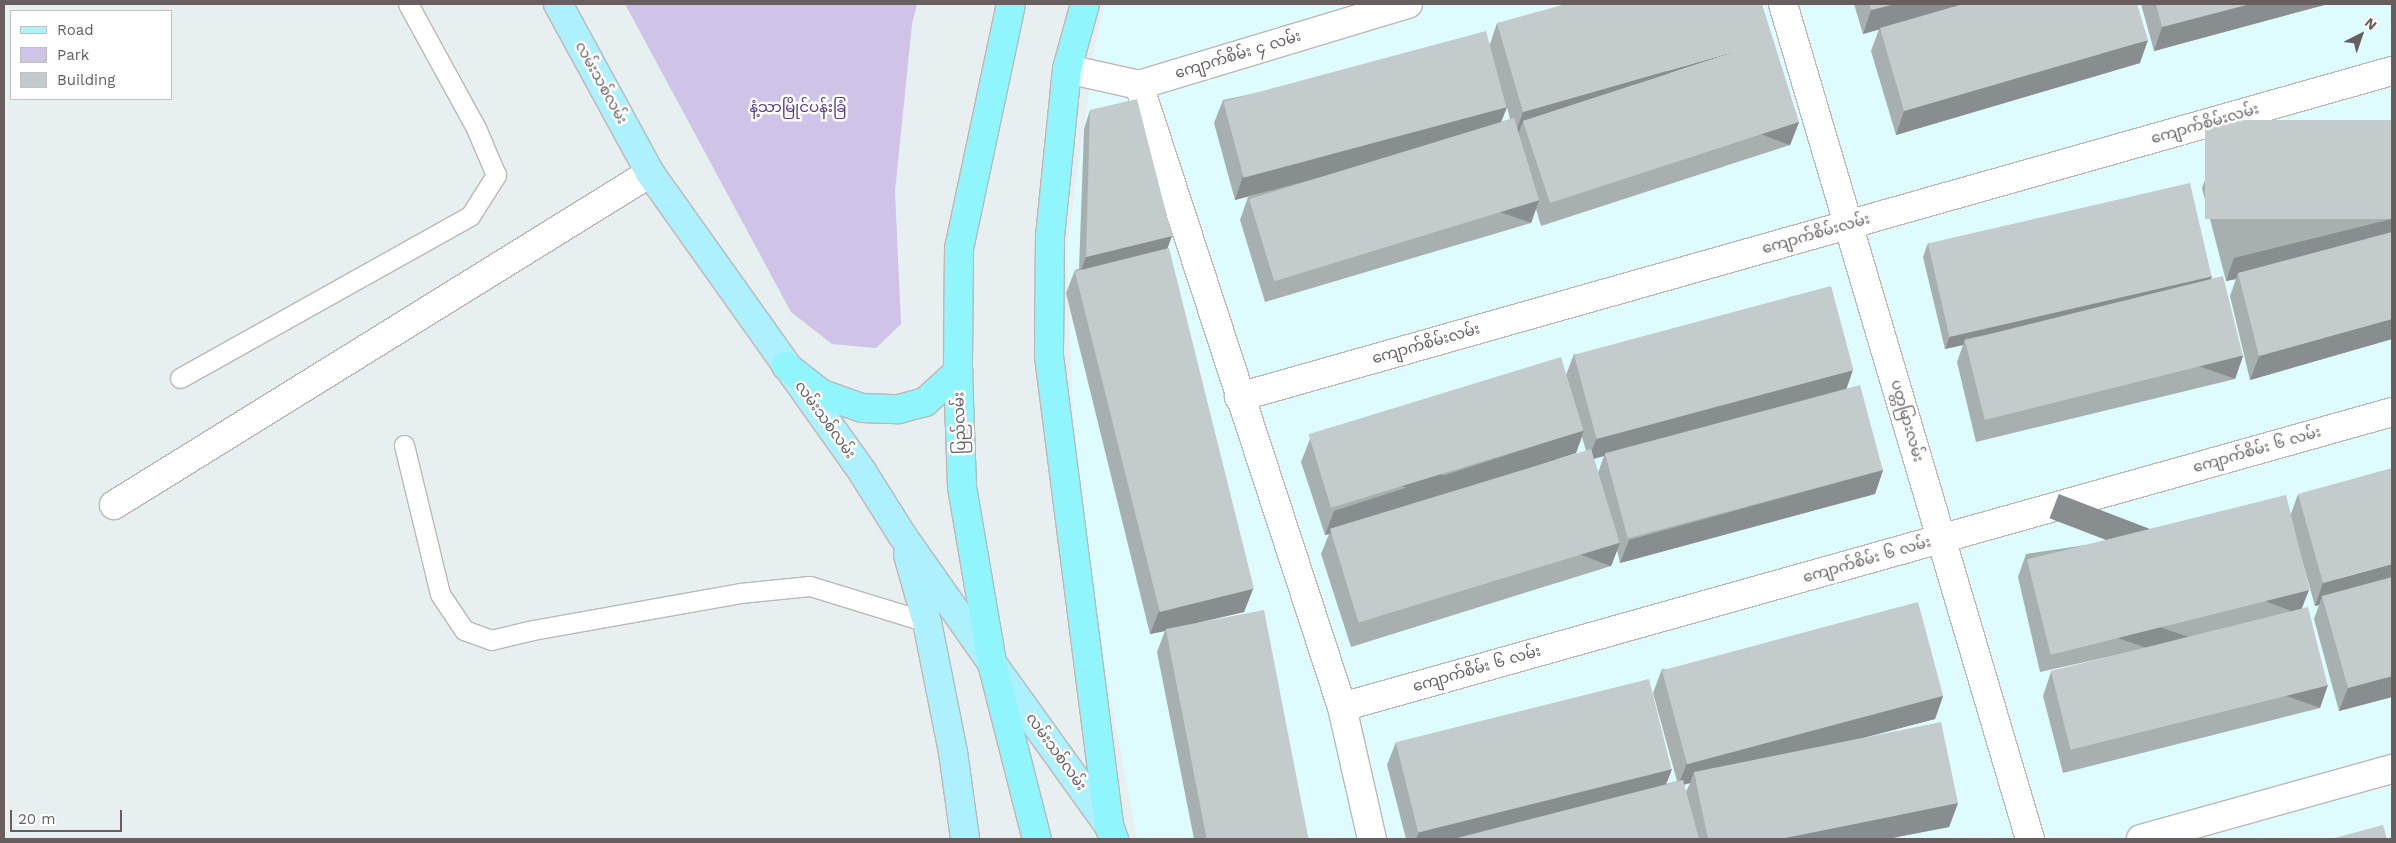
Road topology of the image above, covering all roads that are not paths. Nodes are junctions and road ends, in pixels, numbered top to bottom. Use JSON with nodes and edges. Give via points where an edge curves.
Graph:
{"nodes":[{"id":1,"x":408,"y":4,"type":"edge"},
{"id":2,"x":558,"y":4,"type":"edge"},
{"id":3,"x":1011,"y":4,"type":"edge"},
{"id":4,"x":1085,"y":4,"type":"edge"},
{"id":5,"x":1408,"y":4,"type":"edge"},
{"id":6,"x":1783,"y":4,"type":"edge"},
{"id":7,"x":1067,"y":69,"type":"junction"},
{"id":8,"x":2392,"y":71,"type":"edge"},
{"id":9,"x":1139,"y":84,"type":"junction"},
{"id":10,"x":650,"y":173,"type":"junction"},
{"id":11,"x":1849,"y":224,"type":"junction"},
{"id":12,"x":786,"y":366,"type":"junction"},
{"id":13,"x":958,"y":372,"type":"junction"},
{"id":14,"x":180,"y":378,"type":"dead end"},
{"id":15,"x":1239,"y":397,"type":"junction"},
{"id":16,"x":2392,"y":412,"type":"edge"},
{"id":17,"x":404,"y":445,"type":"dead end"},
{"id":18,"x":114,"y":505,"type":"dead end"},
{"id":19,"x":902,"y":534,"type":"junction"},
{"id":20,"x":1941,"y":539,"type":"junction"},
{"id":21,"x":927,"y":622,"type":"junction"},
{"id":22,"x":992,"y":663,"type":"junction"},
{"id":23,"x":1342,"y":707,"type":"junction"},
{"id":24,"x":2392,"y":769,"type":"edge"},
{"id":25,"x":1112,"y":832,"type":"edge"},
{"id":26,"x":965,"y":839,"type":"edge"},
{"id":27,"x":1037,"y":839,"type":"edge"},
{"id":28,"x":1372,"y":839,"type":"edge"},
{"id":29,"x":2030,"y":839,"type":"edge"},
{"id":30,"x":2141,"y":839,"type":"edge"}],
"edges":[{"from":1,"to":14,"type":"lane","via":[[476,128],[496,175],[470,216]]},
{"from":2,"to":10,"type":"main road","name":"လမ်းသစ်လမ်း"},
{"from":3,"to":13,"type":"highway","name":"ပြည်လမ်း","via":[[960,248]]},
{"from":4,"to":7,"type":"highway"},
{"from":5,"to":9,"type":"street","name":"ကျောက်စိမ်း ၄ လမ်း"},
{"from":6,"to":11,"type":"street","name":"ပတ္တမြားလမ်း"},
{"from":7,"to":9,"type":"street","name":"ကျောက်စိမ်း ၄ လမ်း"},
{"from":7,"to":25,"type":"highway","via":[[1050,236],[1049,356]]},
{"from":8,"to":11,"type":"street","name":"ကျောက်စိမ်းလမ်း"},
{"from":9,"to":15,"type":"street"},
{"from":10,"to":12,"type":"main road","name":"လမ်းသစ်လမ်း"},
{"from":10,"to":18,"type":"street"},
{"from":11,"to":15,"type":"street","name":"ကျောက်စိမ်းလမ်း"},
{"from":11,"to":20,"type":"street","name":"ပတ္တမြားလမ်း"},
{"from":12,"to":13,"type":"highway","via":[[822,394],[862,408],[899,410],[925,402]]},
{"from":12,"to":19,"type":"main road","name":"လမ်းသစ်လမ်း","via":[[863,473]]},
{"from":13,"to":22,"type":"highway","name":"ပြည်လမ်း","via":[[962,487]]},
{"from":15,"to":23,"type":"street"},
{"from":16,"to":20,"type":"street","name":"ကျောက်စိမ်း ၆ လမ်း"},
{"from":17,"to":21,"type":"lane","via":[[440,594],[464,630],[491,640],[740,593],[810,586]]},
{"from":19,"to":21,"type":"main road"},
{"from":19,"to":22,"type":"main road","name":"လမ်းသစ်လမ်း"},
{"from":20,"to":23,"type":"street","name":"ကျောက်စိမ်း ၆ လမ်း"},
{"from":20,"to":29,"type":"street","name":"ပတ္တမြားလမ်း"},
{"from":21,"to":26,"type":"main road","via":[[953,752]]},
{"from":22,"to":25,"type":"main road","name":"လမ်းသစ်လမ်း"},
{"from":22,"to":27,"type":"highway","name":"ပြည်လမ်း"},
{"from":23,"to":28,"type":"street"},
{"from":24,"to":30,"type":"street"}]}
